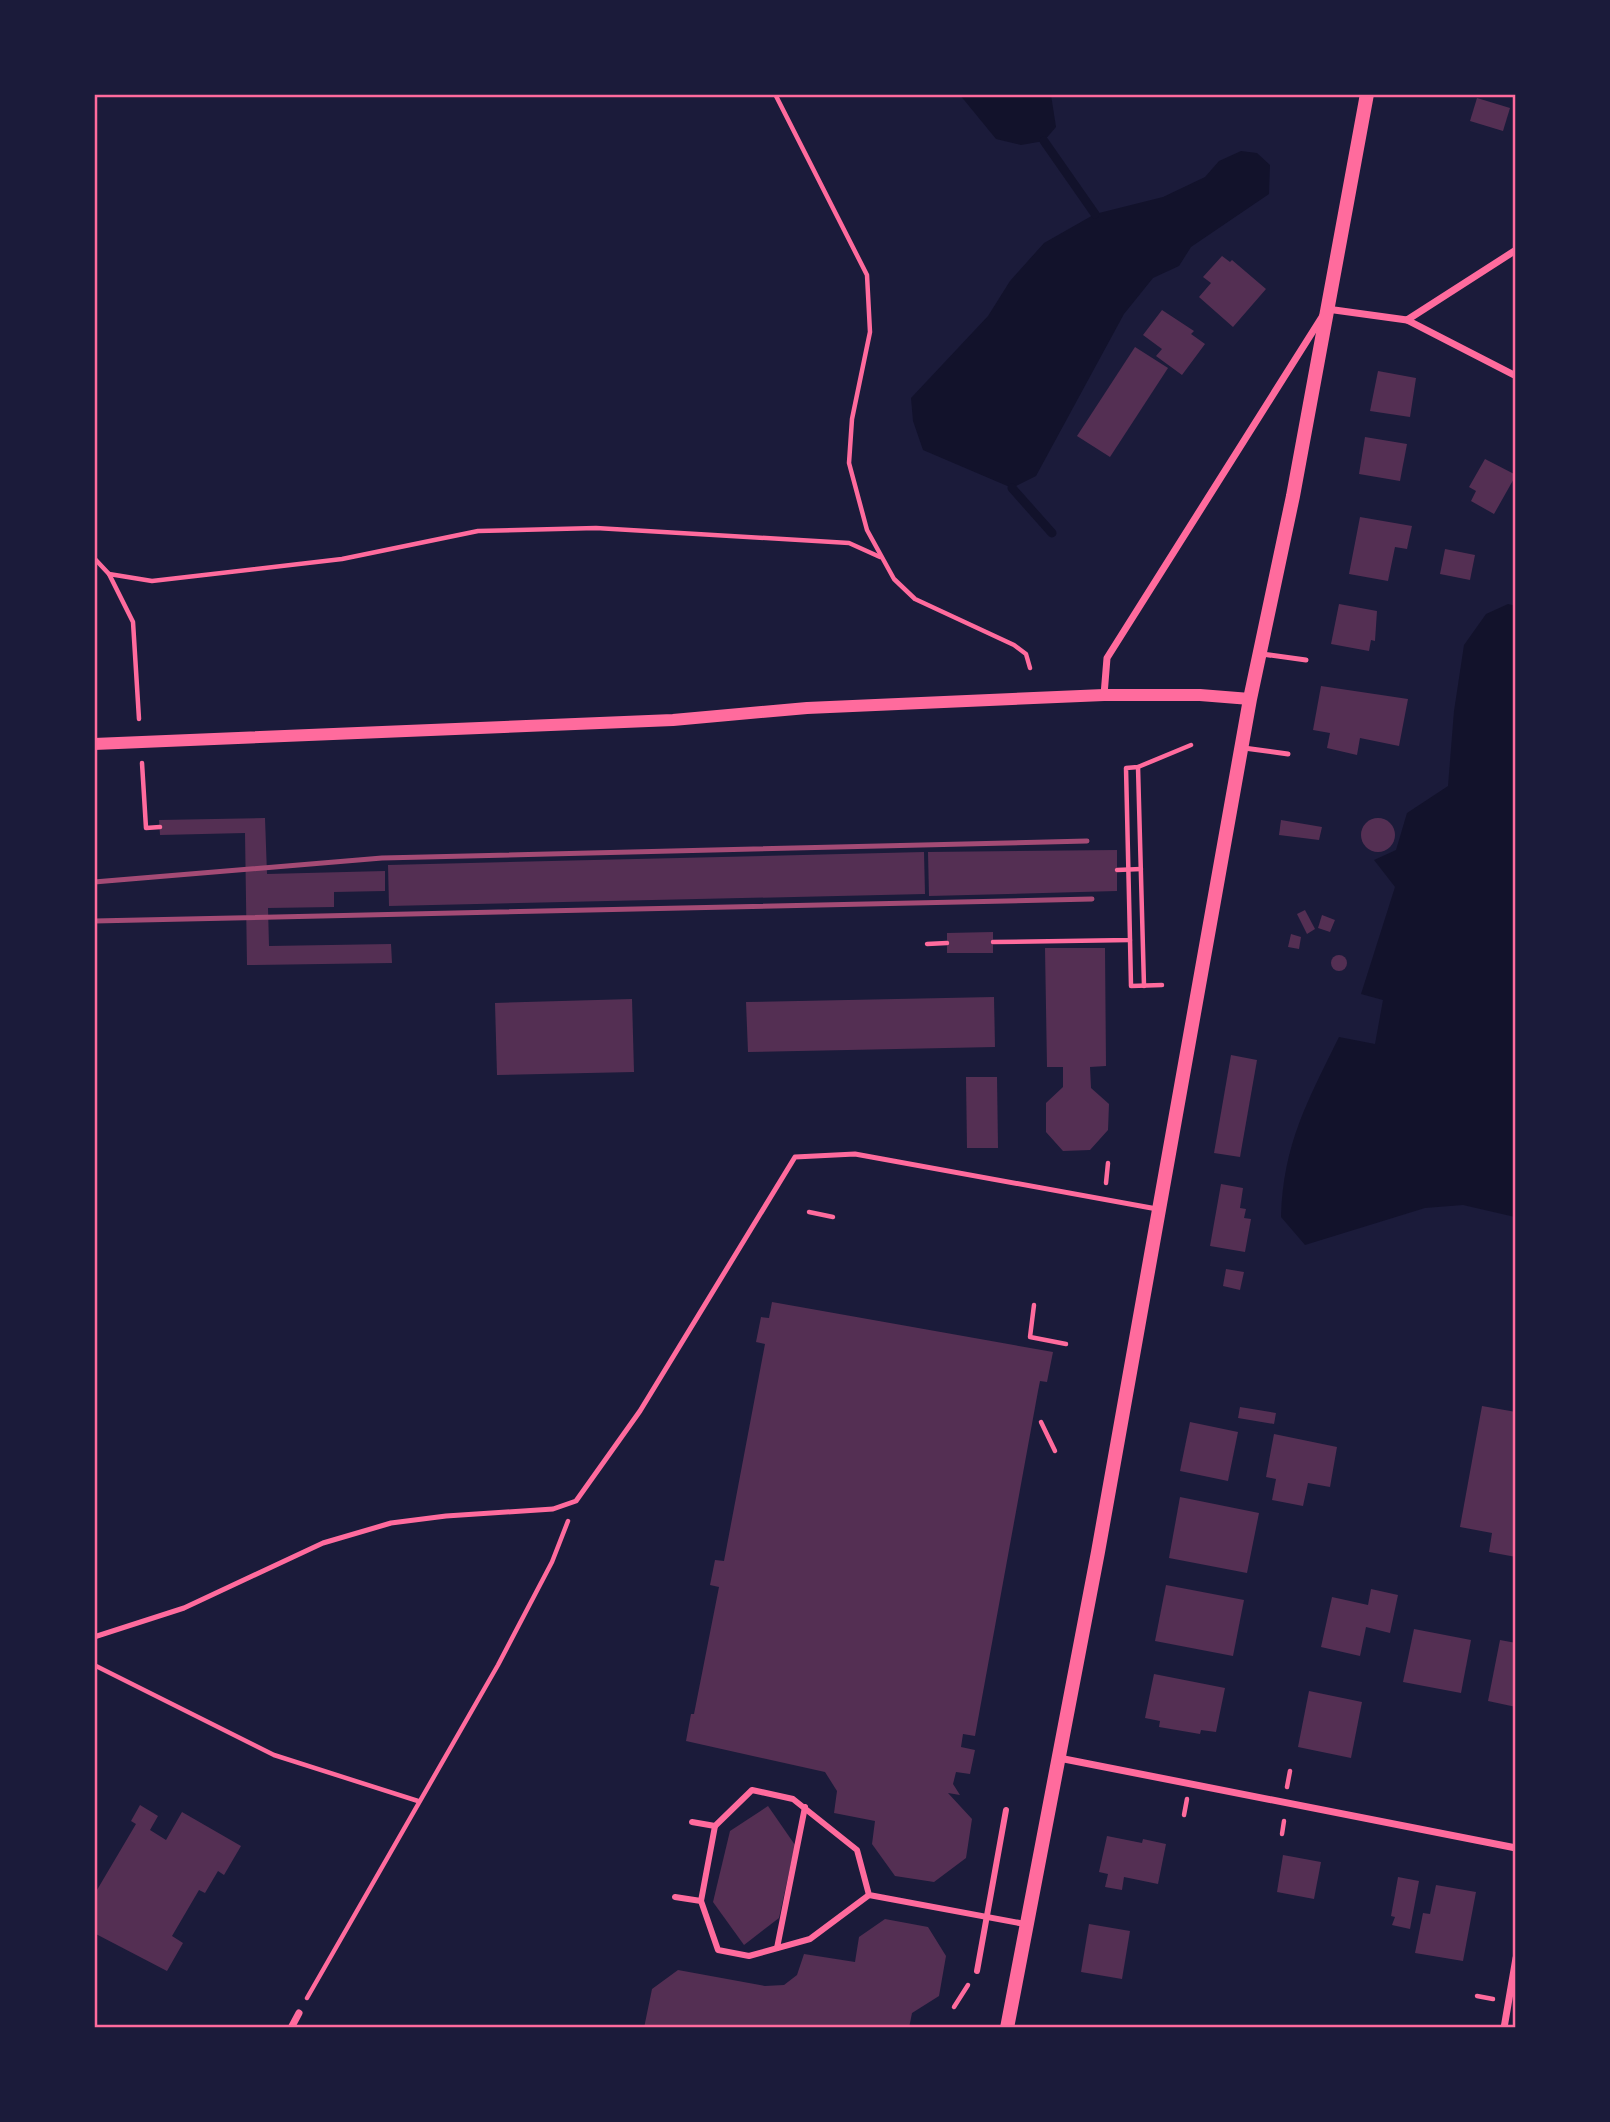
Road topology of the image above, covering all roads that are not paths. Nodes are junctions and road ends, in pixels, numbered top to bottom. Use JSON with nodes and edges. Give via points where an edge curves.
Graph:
{"nodes":[{"id":1,"x":1367,"y":94,"type":"edge"},
{"id":2,"x":1516,"y":250,"type":"edge"},
{"id":3,"x":1327,"y":309,"type":"junction"},
{"id":4,"x":1407,"y":320,"type":"junction"},
{"id":5,"x":1516,"y":376,"type":"edge"},
{"id":6,"x":1258,"y":654,"type":"junction"},
{"id":7,"x":1306,"y":660,"type":"dead end"},
{"id":8,"x":1104,"y":695,"type":"junction"},
{"id":9,"x":1250,"y":699,"type":"junction"},
{"id":10,"x":94,"y":744,"type":"edge"},
{"id":11,"x":1241,"y":747,"type":"junction"},
{"id":12,"x":1288,"y":754,"type":"dead end"},
{"id":13,"x":1157,"y":1209,"type":"junction"},
{"id":14,"x":94,"y":1637,"type":"edge"},
{"id":15,"x":1059,"y":1758,"type":"junction"},
{"id":16,"x":805,"y":1807,"type":"junction"},
{"id":17,"x":1006,"y":1810,"type":"dead end"},
{"id":18,"x":692,"y":1822,"type":"dead end"},
{"id":19,"x":715,"y":1826,"type":"junction"},
{"id":20,"x":1516,"y":1848,"type":"edge"},
{"id":21,"x":869,"y":1895,"type":"junction"},
{"id":22,"x":675,"y":1896,"type":"dead end"},
{"id":23,"x":701,"y":1901,"type":"junction"},
{"id":24,"x":987,"y":1917,"type":"junction"},
{"id":25,"x":1027,"y":1924,"type":"junction"},
{"id":26,"x":777,"y":1948,"type":"junction"},
{"id":27,"x":1516,"y":1958,"type":"edge"},
{"id":28,"x":978,"y":1971,"type":"road end"},
{"id":29,"x":299,"y":2013,"type":"road end"},
{"id":30,"x":291,"y":2028,"type":"edge"},
{"id":31,"x":1007,"y":2028,"type":"edge"},
{"id":32,"x":1504,"y":2028,"type":"edge"}],
"edges":[{"from":1,"to":3,"type":"main road"},
{"from":2,"to":4,"type":"street"},
{"from":3,"to":4,"type":"street"},
{"from":3,"to":6,"type":"main road"},
{"from":3,"to":8,"type":"street","via":[[1107,658]]},
{"from":4,"to":5,"type":"street"},
{"from":6,"to":7,"type":"lane"},
{"from":6,"to":9,"type":"main road"},
{"from":8,"to":9,"type":"street"},
{"from":8,"to":10,"type":"street","via":[[807,708],[673,720]]},
{"from":9,"to":11,"type":"main road"},
{"from":11,"to":12,"type":"lane"},
{"from":11,"to":13,"type":"main road"},
{"from":13,"to":14,"type":"lane","via":[[855,1154],[795,1157],[640,1410],[576,1501],[553,1509],[391,1523],[323,1543],[184,1608]]},
{"from":13,"to":15,"type":"main road"},
{"from":15,"to":20,"type":"street"},
{"from":15,"to":25,"type":"main road"},
{"from":16,"to":19,"type":"street","via":[[793,1799],[752,1790]]},
{"from":16,"to":21,"type":"street","via":[[857,1850]]},
{"from":16,"to":26,"type":"street"},
{"from":17,"to":24,"type":"street"},
{"from":18,"to":19,"type":"street"},
{"from":19,"to":23,"type":"street"},
{"from":21,"to":24,"type":"street"},
{"from":21,"to":26,"type":"street","via":[[810,1939]]},
{"from":22,"to":23,"type":"street"},
{"from":23,"to":26,"type":"street","via":[[718,1950],[749,1956]]},
{"from":24,"to":25,"type":"street"},
{"from":24,"to":28,"type":"street"},
{"from":25,"to":31,"type":"main road"},
{"from":27,"to":32,"type":"street"},
{"from":29,"to":30,"type":"street"}]}
